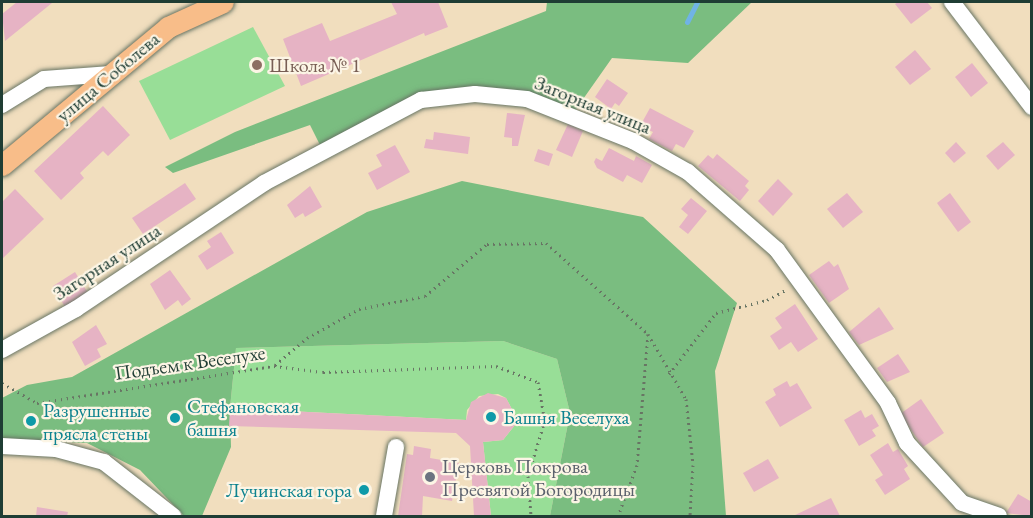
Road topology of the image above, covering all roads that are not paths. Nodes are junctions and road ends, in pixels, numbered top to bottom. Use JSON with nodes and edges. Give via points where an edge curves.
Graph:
{"nodes":[{"id":1,"x":223,"y":2,"type":"edge"},
{"id":2,"x":952,"y":2,"type":"edge"},
{"id":3,"x":111,"y":74,"type":"junction"},
{"id":4,"x":2,"y":105,"type":"edge"},
{"id":5,"x":1032,"y":107,"type":"edge"},
{"id":6,"x":2,"y":165,"type":"edge"},
{"id":7,"x":2,"y":350,"type":"edge"},
{"id":8,"x":2,"y":446,"type":"edge"},
{"id":9,"x":396,"y":447,"type":"dead end"},
{"id":10,"x":961,"y":510,"type":"edge"},
{"id":11,"x":173,"y":516,"type":"edge"},
{"id":12,"x":384,"y":516,"type":"edge"},
{"id":13,"x":999,"y":516,"type":"edge"}],
"edges":[{"from":1,"to":3,"type":"main road","name":"улица Соболева","via":[[168,27]]},
{"from":2,"to":5,"type":"street"},
{"from":3,"to":4,"type":"street","via":[[44,79]]},
{"from":3,"to":6,"type":"main road","name":"улица Соболева"},
{"from":7,"to":10,"type":"street","name":"Загорная улица","via":[[76,309],[264,183],[421,100],[475,94],[526,99],[633,141],[688,172],[777,250],[888,403],[907,443]]},
{"from":8,"to":11,"type":"street","via":[[56,449],[104,462]]},
{"from":9,"to":12,"type":"street"},
{"from":10,"to":13,"type":"street","name":"Загорная улица"}]}
